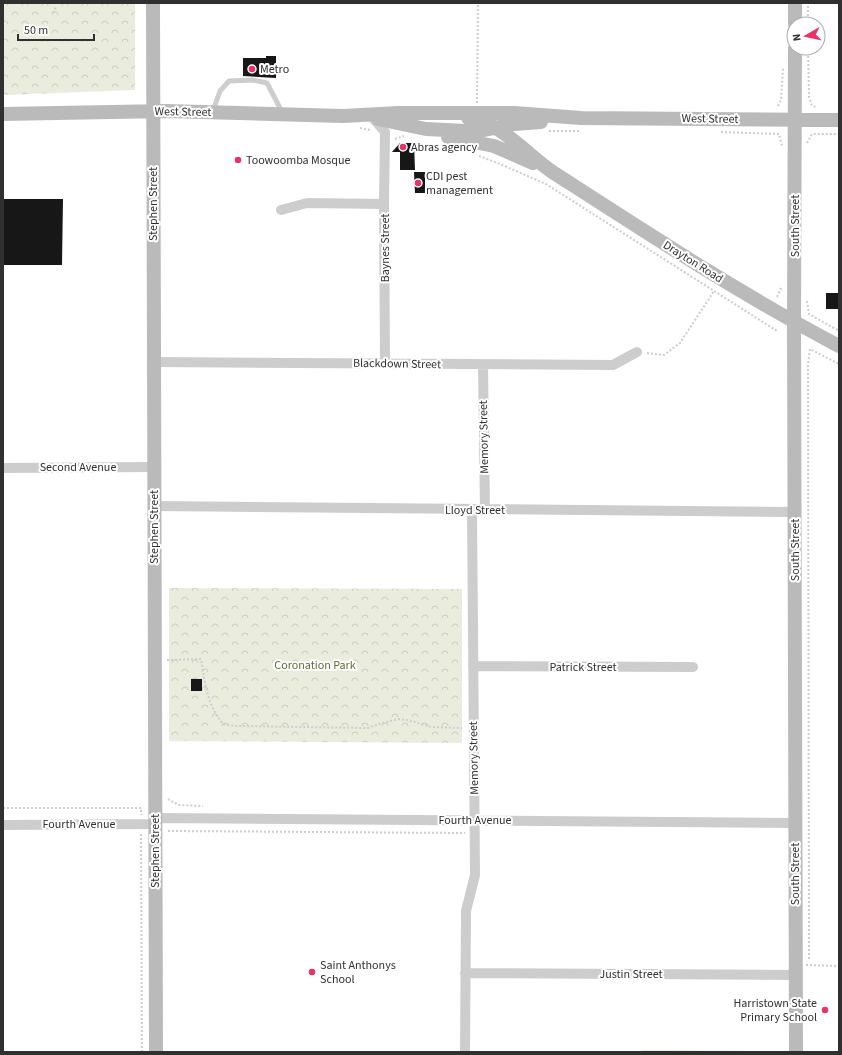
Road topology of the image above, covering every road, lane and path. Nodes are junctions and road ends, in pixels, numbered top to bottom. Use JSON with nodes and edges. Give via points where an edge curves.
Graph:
{"nodes":[{"id":1,"x":153,"y":3,"type":"edge"},
{"id":2,"x":478,"y":3,"type":"edge"},
{"id":3,"x":795,"y":3,"type":"edge"},
{"id":4,"x":808,"y":3,"type":"edge"},
{"id":5,"x":56,"y":7,"type":"dead end"},
{"id":6,"x":53,"y":13,"type":"dead end"},
{"id":7,"x":795,"y":16,"type":"edge"},
{"id":8,"x":808,"y":16,"type":"edge"},
{"id":9,"x":795,"y":56,"type":"edge"},
{"id":10,"x":808,"y":56,"type":"edge"},
{"id":11,"x":782,"y":68,"type":"dead end"},
{"id":12,"x":477,"y":104,"type":"dead end"},
{"id":13,"x":778,"y":106,"type":"dead end"},
{"id":14,"x":812,"y":106,"type":"dead end"},
{"id":15,"x":153,"y":111,"type":"junction"},
{"id":16,"x":213,"y":112,"type":"junction"},
{"id":17,"x":398,"y":113,"type":"junction"},
{"id":18,"x":3,"y":114,"type":"edge"},
{"id":19,"x":283,"y":114,"type":"junction"},
{"id":20,"x":796,"y":120,"type":"junction"},
{"id":21,"x":839,"y":120,"type":"edge"},
{"id":22,"x":366,"y":121,"type":"junction"},
{"id":23,"x":581,"y":124,"type":"junction"},
{"id":24,"x":494,"y":128,"type":"junction"},
{"id":25,"x":426,"y":129,"type":"junction"},
{"id":26,"x":407,"y":130,"type":"junction"},
{"id":27,"x":542,"y":131,"type":"dead end"},
{"id":28,"x":715,"y":132,"type":"dead end"},
{"id":29,"x":779,"y":134,"type":"dead end"},
{"id":30,"x":812,"y":134,"type":"dead end"},
{"id":31,"x":839,"y":134,"type":"edge"},
{"id":32,"x":386,"y":135,"type":"junction"},
{"id":33,"x":478,"y":156,"type":"dead end"},
{"id":34,"x":552,"y":172,"type":"junction"},
{"id":35,"x":384,"y":204,"type":"junction"},
{"id":36,"x":282,"y":210,"type":"dead end"},
{"id":37,"x":714,"y":291,"type":"junction"},
{"id":38,"x":809,"y":314,"type":"dead end"},
{"id":39,"x":794,"y":322,"type":"junction"},
{"id":40,"x":777,"y":331,"type":"dead end"},
{"id":41,"x":839,"y":331,"type":"edge"},
{"id":42,"x":839,"y":346,"type":"edge"},
{"id":43,"x":637,"y":352,"type":"joint"},
{"id":44,"x":154,"y":362,"type":"junction"},
{"id":45,"x":385,"y":364,"type":"junction"},
{"id":46,"x":839,"y":364,"type":"edge"},
{"id":47,"x":483,"y":365,"type":"junction"},
{"id":48,"x":153,"y":467,"type":"junction"},
{"id":49,"x":3,"y":468,"type":"edge"},
{"id":50,"x":154,"y":506,"type":"junction"},
{"id":51,"x":472,"y":510,"type":"junction"},
{"id":52,"x":485,"y":510,"type":"junction"},
{"id":53,"x":795,"y":512,"type":"junction"},
{"id":54,"x":154,"y":661,"type":"junction"},
{"id":55,"x":473,"y":666,"type":"junction"},
{"id":56,"x":692,"y":667,"type":"dead end"},
{"id":57,"x":462,"y":728,"type":"dead end"},
{"id":58,"x":168,"y":799,"type":"dead end"},
{"id":59,"x":203,"y":806,"type":"dead end"},
{"id":60,"x":3,"y":808,"type":"edge"},
{"id":61,"x":475,"y":819,"type":"junction"},
{"id":62,"x":150,"y":822,"type":"junction"},
{"id":63,"x":795,"y":823,"type":"junction"},
{"id":64,"x":3,"y":825,"type":"edge"},
{"id":65,"x":168,"y":831,"type":"dead end"},
{"id":66,"x":465,"y":833,"type":"dead end"},
{"id":67,"x":839,"y":966,"type":"edge"},
{"id":68,"x":800,"y":969,"type":"junction"},
{"id":69,"x":465,"y":973,"type":"junction"},
{"id":70,"x":142,"y":1052,"type":"edge"},
{"id":71,"x":156,"y":1052,"type":"edge"},
{"id":72,"x":465,"y":1052,"type":"edge"},
{"id":73,"x":796,"y":1052,"type":"edge"}],
"edges":[{"from":1,"to":15,"type":"street","name":"Stephen Street"},
{"from":2,"to":12,"type":"path"},
{"from":3,"to":7,"type":"street"},
{"from":4,"to":8,"type":"path"},
{"from":5,"to":6,"type":"path"},
{"from":9,"to":20,"type":"street","name":"South Street"},
{"from":10,"to":14,"type":"path","via":[[808,97]]},
{"from":11,"to":13,"type":"path","via":[[781,100]]},
{"from":15,"to":16,"type":"street","name":"West Street"},
{"from":15,"to":18,"type":"street","name":"West Street"},
{"from":15,"to":44,"type":"street","name":"Stephen Street"},
{"from":16,"to":19,"type":"street","name":"West Street"},
{"from":16,"to":19,"type":"lane","via":[[220,91],[229,81],[253,80],[268,84]]},
{"from":17,"to":22,"type":"street"},
{"from":17,"to":23,"type":"street","via":[[526,113]]},
{"from":17,"to":24,"type":"street","via":[[473,119],[484,121]]},
{"from":19,"to":22,"type":"street","name":"West Street"},
{"from":20,"to":21,"type":"street","name":"West Street"},
{"from":20,"to":23,"type":"street","name":"West Street"},
{"from":20,"to":39,"type":"street","name":"South Street"},
{"from":22,"to":26,"type":"street"},
{"from":22,"to":32,"type":"street"},
{"from":22,"to":32,"type":"path","via":[[369,130],[376,137]]},
{"from":23,"to":24,"type":"street","via":[[514,124]]},
{"from":23,"to":27,"type":"path"},
{"from":24,"to":25,"type":"street","via":[[479,131]]},
{"from":24,"to":34,"type":"street","via":[[514,140]]},
{"from":25,"to":26,"type":"street"},
{"from":25,"to":34,"type":"street","via":[[451,138],[494,146]]},
{"from":26,"to":32,"type":"street"},
{"from":26,"to":32,"type":"path","via":[[396,139]]},
{"from":28,"to":29,"type":"path"},
{"from":30,"to":31,"type":"path"},
{"from":32,"to":35,"type":"street","name":"Baynes Street"},
{"from":33,"to":37,"type":"path","via":[[546,184]]},
{"from":34,"to":39,"type":"street","name":"Drayton Road"},
{"from":35,"to":36,"type":"street","via":[[312,203]]},
{"from":35,"to":45,"type":"street","name":"Baynes Street"},
{"from":37,"to":40,"type":"path"},
{"from":37,"to":43,"type":"path","via":[[680,343],[664,355]]},
{"from":38,"to":41,"type":"path"},
{"from":39,"to":42,"type":"street","name":"Drayton Road"},
{"from":39,"to":53,"type":"street","name":"South Street"},
{"from":43,"to":47,"type":"street","name":"Blackdown Street","via":[[613,365]]},
{"from":44,"to":45,"type":"street","name":"Blackdown Street"},
{"from":44,"to":48,"type":"street","name":"Stephen Street"},
{"from":45,"to":47,"type":"street","name":"Blackdown Street"},
{"from":46,"to":68,"type":"path","via":[[810,349]]},
{"from":47,"to":52,"type":"street","name":"Memory Street"},
{"from":48,"to":49,"type":"street","name":"Second Avenue"},
{"from":48,"to":50,"type":"street","name":"Stephen Street"},
{"from":50,"to":51,"type":"street","name":"Lloyd Street"},
{"from":50,"to":54,"type":"street","name":"Stephen Street"},
{"from":51,"to":52,"type":"street","name":"Lloyd Street"},
{"from":51,"to":55,"type":"street","name":"Memory Street"},
{"from":52,"to":53,"type":"street","name":"Lloyd Street"},
{"from":53,"to":63,"type":"street","name":"South Street"},
{"from":54,"to":57,"type":"path","via":[[201,659],[209,702],[223,724],[367,728],[399,720],[431,727]]},
{"from":54,"to":62,"type":"street","name":"Stephen Street"},
{"from":55,"to":56,"type":"street","name":"Patrick Street"},
{"from":55,"to":61,"type":"street","name":"Memory Street"},
{"from":58,"to":59,"type":"path","via":[[178,805]]},
{"from":60,"to":62,"type":"path","via":[[141,808]]},
{"from":61,"to":62,"type":"street","name":"Fourth Avenue"},
{"from":61,"to":63,"type":"street","name":"Fourth Avenue"},
{"from":61,"to":69,"type":"street","name":"Memory Street","via":[[475,875],[466,911]]},
{"from":62,"to":64,"type":"street","name":"Fourth Avenue"},
{"from":62,"to":70,"type":"path"},
{"from":62,"to":71,"type":"street","name":"Stephen Street"},
{"from":63,"to":68,"type":"street","name":"South Street"},
{"from":65,"to":66,"type":"path"},
{"from":67,"to":68,"type":"path"},
{"from":68,"to":69,"type":"street","name":"Justin Street"},
{"from":68,"to":73,"type":"street","name":"South Street"},
{"from":69,"to":72,"type":"street","name":"Memory Street"}]}
